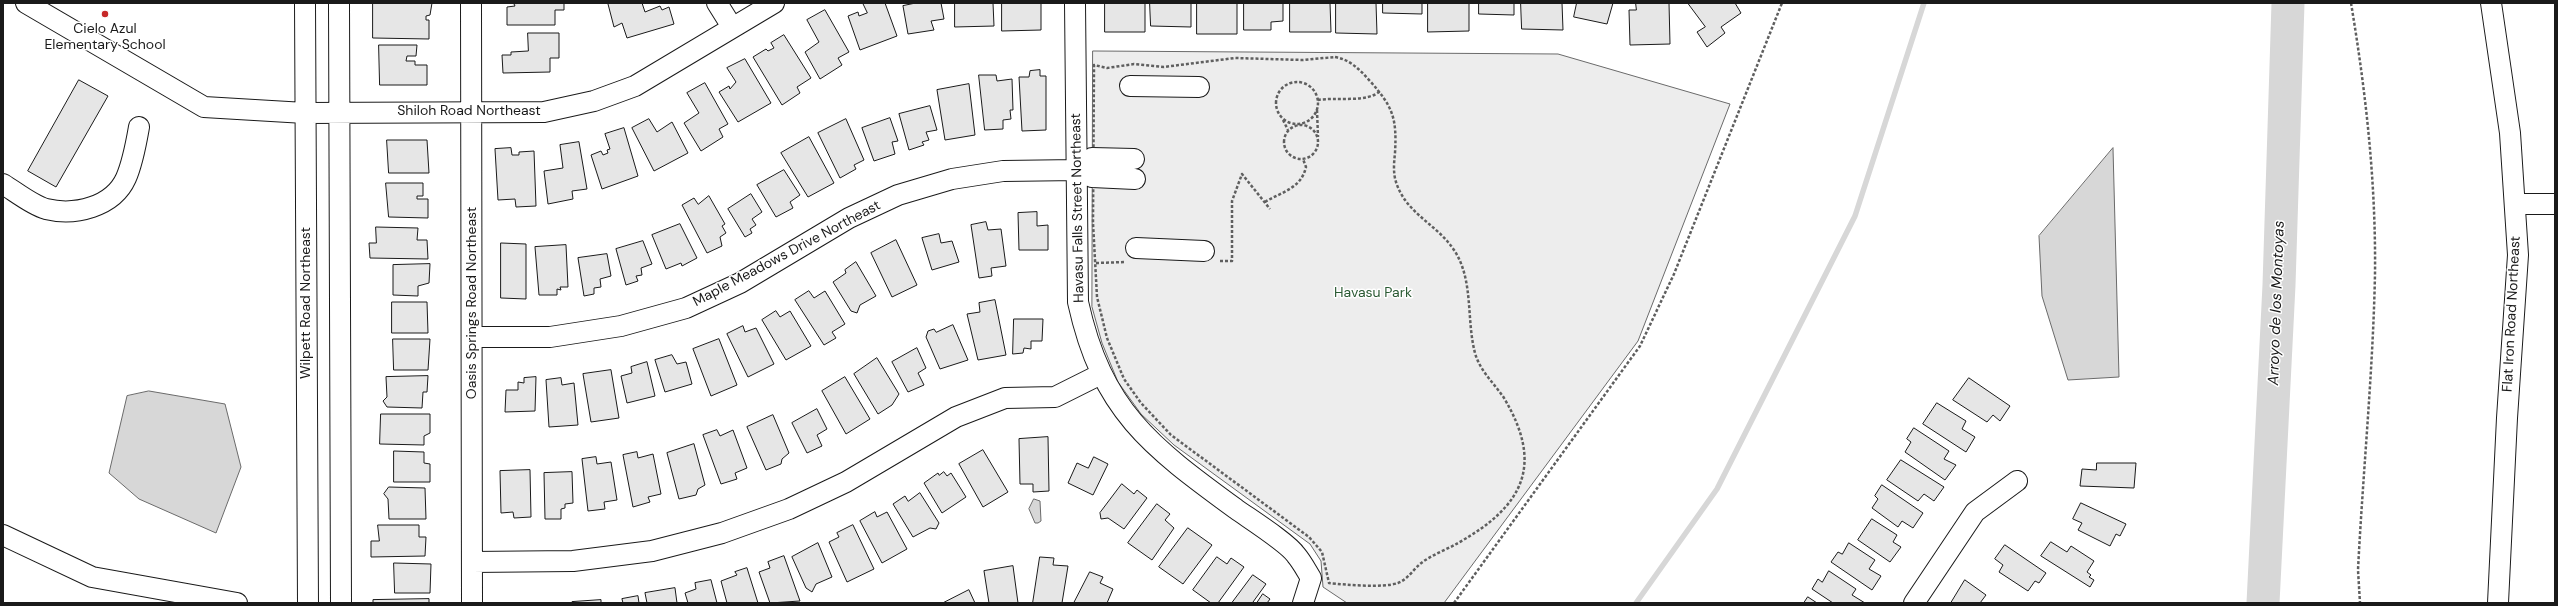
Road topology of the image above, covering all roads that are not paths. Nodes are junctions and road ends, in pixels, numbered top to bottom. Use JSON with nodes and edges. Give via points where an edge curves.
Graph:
{"nodes":[{"id":1,"x":26,"y":3,"type":"edge"},
{"id":2,"x":305,"y":3,"type":"edge"},
{"id":3,"x":339,"y":3,"type":"edge"},
{"id":4,"x":471,"y":3,"type":"edge"},
{"id":5,"x":717,"y":3,"type":"edge"},
{"id":6,"x":774,"y":3,"type":"edge"},
{"id":7,"x":1075,"y":3,"type":"edge"},
{"id":8,"x":2491,"y":3,"type":"edge"},
{"id":9,"x":732,"y":27,"type":"junction"},
{"id":10,"x":1130,"y":86,"type":"dead end"},
{"id":11,"x":1199,"y":87,"type":"dead end"},
{"id":12,"x":471,"y":110,"type":"junction"},
{"id":13,"x":339,"y":112,"type":"junction"},
{"id":14,"x":305,"y":113,"type":"junction"},
{"id":15,"x":140,"y":127,"type":"dead end"},
{"id":16,"x":1134,"y":159,"type":"dead end"},
{"id":17,"x":1088,"y":168,"type":"junction"},
{"id":18,"x":1135,"y":179,"type":"dead end"},
{"id":19,"x":3,"y":184,"type":"edge"},
{"id":20,"x":2515,"y":204,"type":"junction"},
{"id":21,"x":2555,"y":204,"type":"edge"},
{"id":22,"x":1136,"y":248,"type":"dead end"},
{"id":23,"x":1204,"y":251,"type":"dead end"},
{"id":24,"x":472,"y":337,"type":"junction"},
{"id":25,"x":1101,"y":374,"type":"junction"},
{"id":26,"x":2017,"y":481,"type":"dead end"},
{"id":27,"x":3,"y":535,"type":"edge"},
{"id":28,"x":472,"y":562,"type":"junction"},
{"id":29,"x":237,"y":603,"type":"edge"},
{"id":30,"x":308,"y":603,"type":"edge"},
{"id":31,"x":341,"y":603,"type":"edge"},
{"id":32,"x":472,"y":603,"type":"edge"},
{"id":33,"x":1303,"y":603,"type":"edge"},
{"id":34,"x":1914,"y":603,"type":"edge"},
{"id":35,"x":2498,"y":603,"type":"edge"}],
"edges":[{"from":1,"to":14,"type":"street","name":"Shiloh Road Northeast","via":[[204,107]]},
{"from":2,"to":14,"type":"street","name":"Wilpett Road Northeast"},
{"from":3,"to":13,"type":"street"},
{"from":4,"to":12,"type":"street","name":"Oasis Springs Road Northeast"},
{"from":5,"to":9,"type":"street"},
{"from":6,"to":9,"type":"street","name":"Shiloh Road Northeast"},
{"from":7,"to":17,"type":"street","name":"Havasu Falls Street Northeast"},
{"from":8,"to":20,"type":"street","name":"Flat Iron Road Northeast","via":[[2510,133]]},
{"from":9,"to":12,"type":"street","name":"Shiloh Road Northeast","via":[[635,86],[594,101],[544,112]]},
{"from":10,"to":11,"type":"street"},
{"from":12,"to":13,"type":"street","name":"Shiloh Road Northeast"},
{"from":12,"to":24,"type":"street","name":"Oasis Springs Road Northeast"},
{"from":13,"to":14,"type":"street","name":"Shiloh Road Northeast"},
{"from":13,"to":31,"type":"street"},
{"from":14,"to":30,"type":"street","name":"Wilpett Road Northeast"},
{"from":15,"to":19,"type":"street","via":[[125,179],[109,199],[88,209],[64,211],[45,208]]},
{"from":16,"to":17,"type":"street"},
{"from":17,"to":18,"type":"street"},
{"from":17,"to":24,"type":"street","name":"Maple Meadows Drive Northeast","via":[[1003,171],[952,179],[898,196],[849,218],[740,283],[686,308],[621,326],[550,337]]},
{"from":17,"to":25,"type":"street","name":"Havasu Falls Street Northeast","via":[[1078,302],[1086,338]]},
{"from":20,"to":21,"type":"street"},
{"from":20,"to":35,"type":"street","name":"Flat Iron Road Northeast","via":[[2518,255],[2506,418]]},
{"from":22,"to":23,"type":"street"},
{"from":24,"to":28,"type":"street","name":"Oasis Springs Road Northeast"},
{"from":25,"to":28,"type":"street","via":[[1055,397],[1005,398],[956,417],[846,482],[789,509],[722,533],[652,551],[580,560]]},
{"from":25,"to":33,"type":"street","name":"Havasu Falls Street Northeast","via":[[1119,405],[1143,436],[1170,461],[1296,553],[1311,578]]},
{"from":26,"to":34,"type":"street","via":[[1975,512]]},
{"from":27,"to":29,"type":"street","via":[[92,577]]},
{"from":28,"to":32,"type":"street","name":"Oasis Springs Road Northeast"}]}
